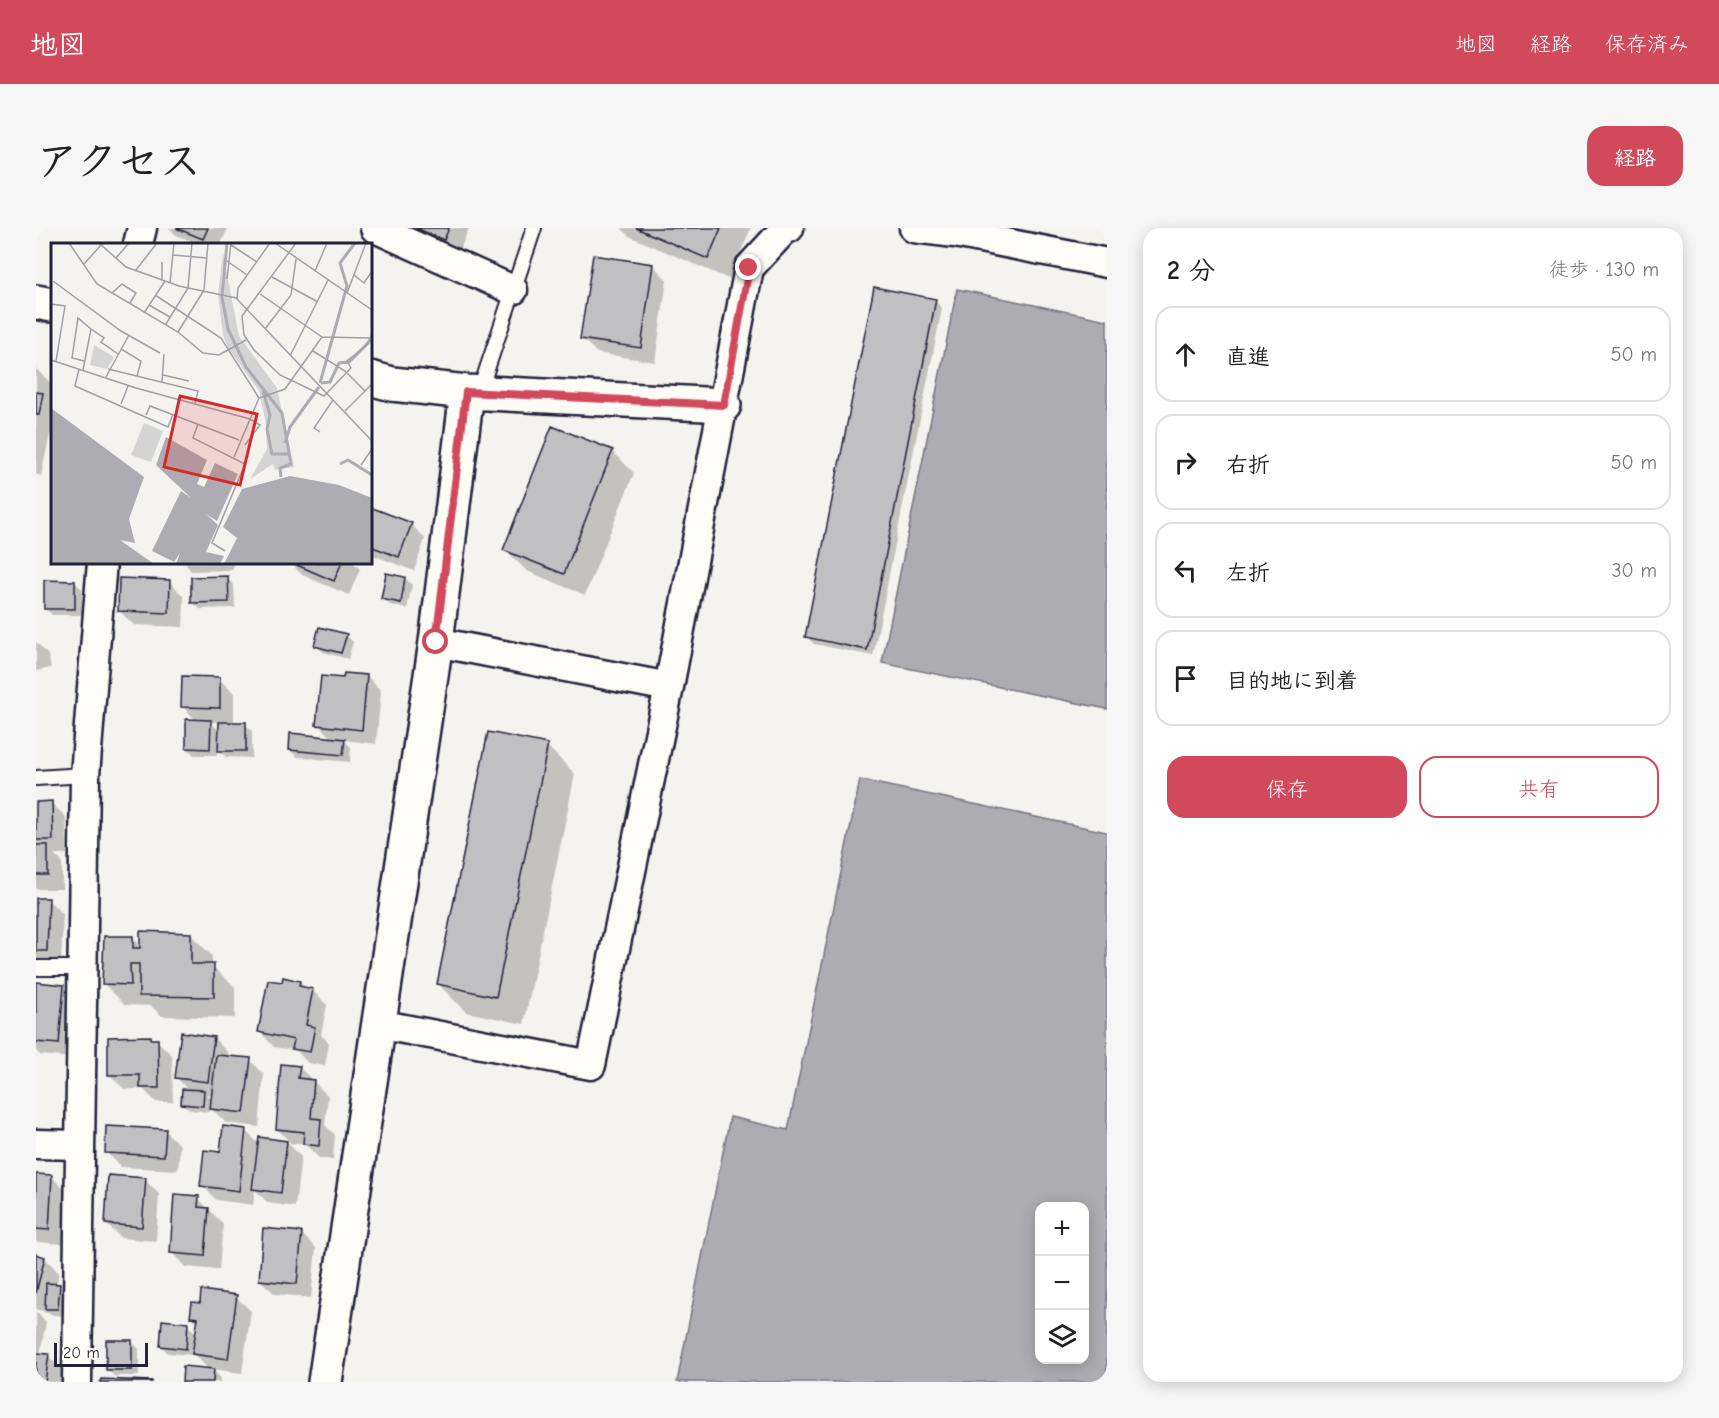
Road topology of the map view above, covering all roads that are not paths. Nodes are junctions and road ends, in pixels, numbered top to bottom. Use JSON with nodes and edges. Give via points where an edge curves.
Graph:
{"nodes":[{"id":1,"x":142,"y":228,"type":"edge"},
{"id":2,"x":375,"y":228,"type":"edge"},
{"id":3,"x":534,"y":228,"type":"edge"},
{"id":4,"x":789,"y":228,"type":"edge"},
{"id":5,"x":914,"y":228,"type":"edge"},
{"id":6,"x":138,"y":243,"type":"edge"},
{"id":7,"x":1107,"y":263,"type":"edge"},
{"id":8,"x":513,"y":290,"type":"junction"},
{"id":9,"x":36,"y":302,"type":"edge"},
{"id":10,"x":51,"y":305,"type":"edge"},
{"id":11,"x":372,"y":379,"type":"edge"},
{"id":12,"x":473,"y":393,"type":"junction"},
{"id":13,"x":724,"y":405,"type":"junction"},
{"id":14,"x":102,"y":564,"type":"edge"},
{"id":15,"x":436,"y":642,"type":"junction"},
{"id":16,"x":669,"y":687,"type":"junction"},
{"id":17,"x":85,"y":774,"type":"junction"},
{"id":18,"x":36,"y":778,"type":"edge"},
{"id":19,"x":36,"y":968,"type":"edge"},
{"id":20,"x":82,"y":968,"type":"junction"},
{"id":21,"x":378,"y":1024,"type":"junction"},
{"id":22,"x":36,"y":1144,"type":"edge"},
{"id":23,"x":79,"y":1144,"type":"junction"},
{"id":24,"x":77,"y":1382,"type":"edge"},
{"id":25,"x":325,"y":1382,"type":"edge"}],
"edges":[{"from":1,"to":6,"type":"street"},
{"from":2,"to":8,"type":"street"},
{"from":3,"to":8,"type":"lane"},
{"from":4,"to":13,"type":"street","via":[[749,268]]},
{"from":5,"to":7,"type":"street"},
{"from":8,"to":12,"type":"lane"},
{"from":9,"to":10,"type":"street"},
{"from":11,"to":12,"type":"street"},
{"from":12,"to":13,"type":"street"},
{"from":12,"to":15,"type":"street"},
{"from":13,"to":16,"type":"street"},
{"from":14,"to":17,"type":"street"},
{"from":15,"to":16,"type":"street"},
{"from":15,"to":21,"type":"street"},
{"from":16,"to":21,"type":"street","via":[[591,1065]]},
{"from":17,"to":18,"type":"lane"},
{"from":17,"to":20,"type":"street"},
{"from":19,"to":20,"type":"lane"},
{"from":20,"to":23,"type":"street"},
{"from":21,"to":25,"type":"street"},
{"from":22,"to":23,"type":"street"},
{"from":23,"to":24,"type":"street"}]}
